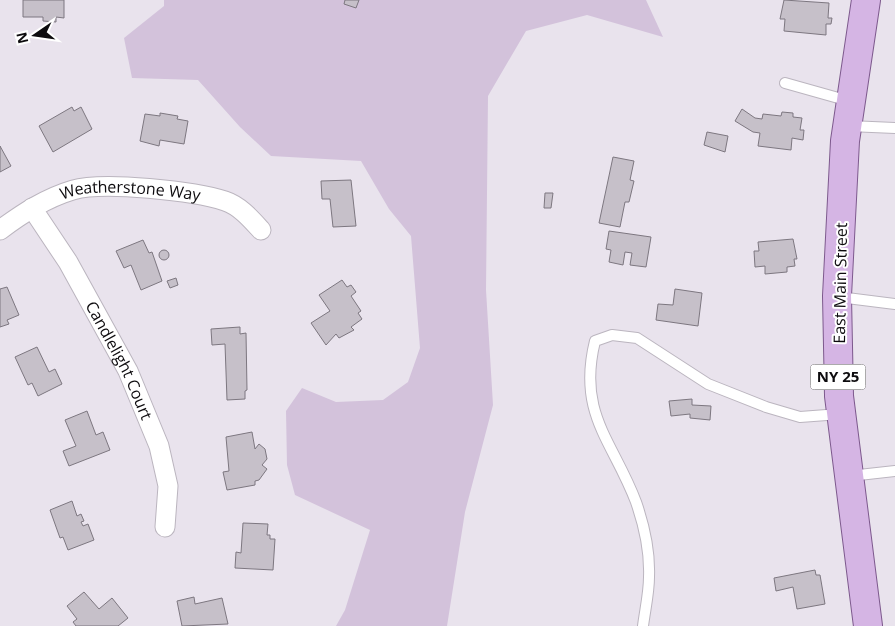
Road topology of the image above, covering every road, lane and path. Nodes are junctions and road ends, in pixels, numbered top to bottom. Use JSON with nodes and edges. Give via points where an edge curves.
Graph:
{"nodes":[{"id":1,"x":866,"y":0,"type":"edge"},
{"id":2,"x":785,"y":83,"type":"dead end"},
{"id":3,"x":851,"y":114,"type":"junction"},
{"id":4,"x":895,"y":128,"type":"edge"},
{"id":5,"x":32,"y":208,"type":"junction"},
{"id":6,"x":0,"y":230,"type":"edge"},
{"id":7,"x":261,"y":230,"type":"dead end"},
{"id":8,"x":837,"y":296,"type":"junction"},
{"id":9,"x":895,"y":304,"type":"edge"},
{"id":10,"x":841,"y":414,"type":"junction"},
{"id":11,"x":895,"y":471,"type":"edge"},
{"id":12,"x":848,"y":477,"type":"junction"},
{"id":13,"x":165,"y":527,"type":"dead end"},
{"id":14,"x":643,"y":626,"type":"edge"},
{"id":15,"x":868,"y":626,"type":"edge"}],
"edges":[{"from":1,"to":3,"type":"main road","name":"East Main Street","number":"NY 25"},
{"from":2,"to":3,"type":"lane"},
{"from":3,"to":4,"type":"lane"},
{"from":3,"to":8,"type":"main road","name":"East Main Street","number":"NY 25","via":[[845,141]]},
{"from":5,"to":6,"type":"street","name":"Weatherstone Way"},
{"from":5,"to":7,"type":"street","name":"Weatherstone Way","via":[[75,189],[107,186],[162,191],[227,202]]},
{"from":5,"to":13,"type":"street","name":"Candlelight Court","via":[[68,262],[128,371],[159,446],[168,486]]},
{"from":8,"to":9,"type":"lane"},
{"from":8,"to":10,"type":"main road","name":"East Main Street","number":"NY 25"},
{"from":10,"to":12,"type":"main road","name":"East Main Street","number":"NY 25"},
{"from":10,"to":14,"type":"lane","via":[[800,417],[766,407],[708,384],[637,338],[612,335],[595,341],[589,366],[599,428],[636,502],[645,538],[649,576]]},
{"from":11,"to":12,"type":"lane"},
{"from":12,"to":15,"type":"main road","name":"East Main Street","number":"NY 25"}]}
